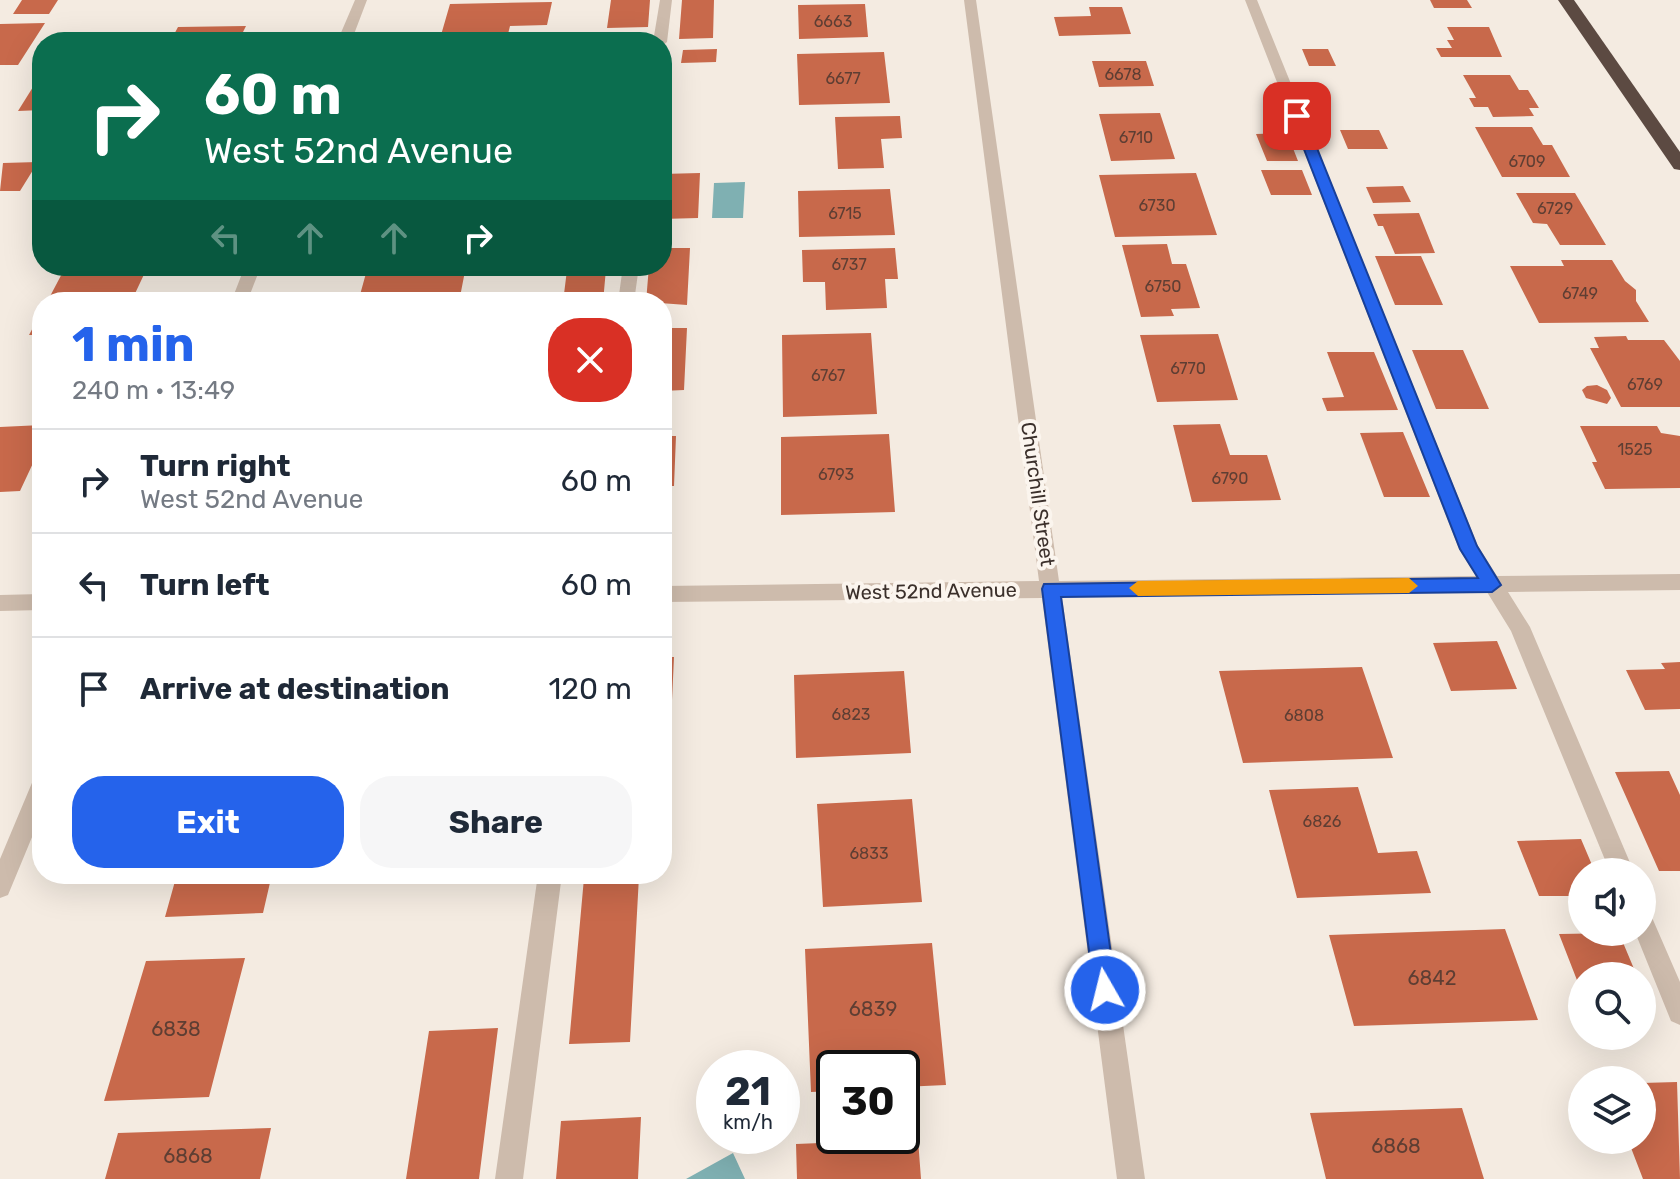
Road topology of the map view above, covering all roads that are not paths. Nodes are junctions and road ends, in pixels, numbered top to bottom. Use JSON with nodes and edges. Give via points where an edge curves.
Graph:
{"nodes":[{"id":1,"x":361,"y":0,"type":"edge"},
{"id":2,"x":666,"y":0,"type":"edge"},
{"id":3,"x":970,"y":0,"type":"edge"},
{"id":4,"x":1251,"y":0,"type":"edge"},
{"id":5,"x":1566,"y":0,"type":"edge"},
{"id":6,"x":348,"y":32,"type":"edge"},
{"id":7,"x":661,"y":32,"type":"edge"},
{"id":8,"x":1680,"y":165,"type":"edge"},
{"id":9,"x":1680,"y":582,"type":"edge"},
{"id":10,"x":1492,"y":585,"type":"junction"},
{"id":11,"x":1051,"y":589,"type":"junction"},
{"id":12,"x":672,"y":594,"type":"edge"},
{"id":13,"x":32,"y":602,"type":"edge"},
{"id":14,"x":0,"y":603,"type":"edge"},
{"id":15,"x":32,"y":809,"type":"edge"},
{"id":16,"x":1616,"y":858,"type":"edge"},
{"id":17,"x":549,"y":884,"type":"edge"},
{"id":18,"x":0,"y":887,"type":"edge"},
{"id":19,"x":1652,"y":946,"type":"edge"},
{"id":20,"x":1680,"y":1012,"type":"edge"},
{"id":21,"x":509,"y":1179,"type":"edge"},
{"id":22,"x":1131,"y":1179,"type":"edge"}],
"edges":[{"from":1,"to":6,"type":"street"},
{"from":2,"to":7,"type":"street"},
{"from":3,"to":11,"type":"street","name":"Churchill Street"},
{"from":4,"to":10,"type":"street","via":[[1469,549]]},
{"from":5,"to":8,"type":"highway"},
{"from":9,"to":10,"type":"street","name":"West 52nd Avenue"},
{"from":10,"to":11,"type":"street","name":"West 52nd Avenue"},
{"from":10,"to":16,"type":"street","via":[[1520,627]]},
{"from":11,"to":12,"type":"street","name":"West 52nd Avenue"},
{"from":11,"to":22,"type":"street","name":"Churchill Street"},
{"from":13,"to":14,"type":"street"},
{"from":15,"to":18,"type":"street"},
{"from":17,"to":21,"type":"street"},
{"from":19,"to":20,"type":"street"}]}
